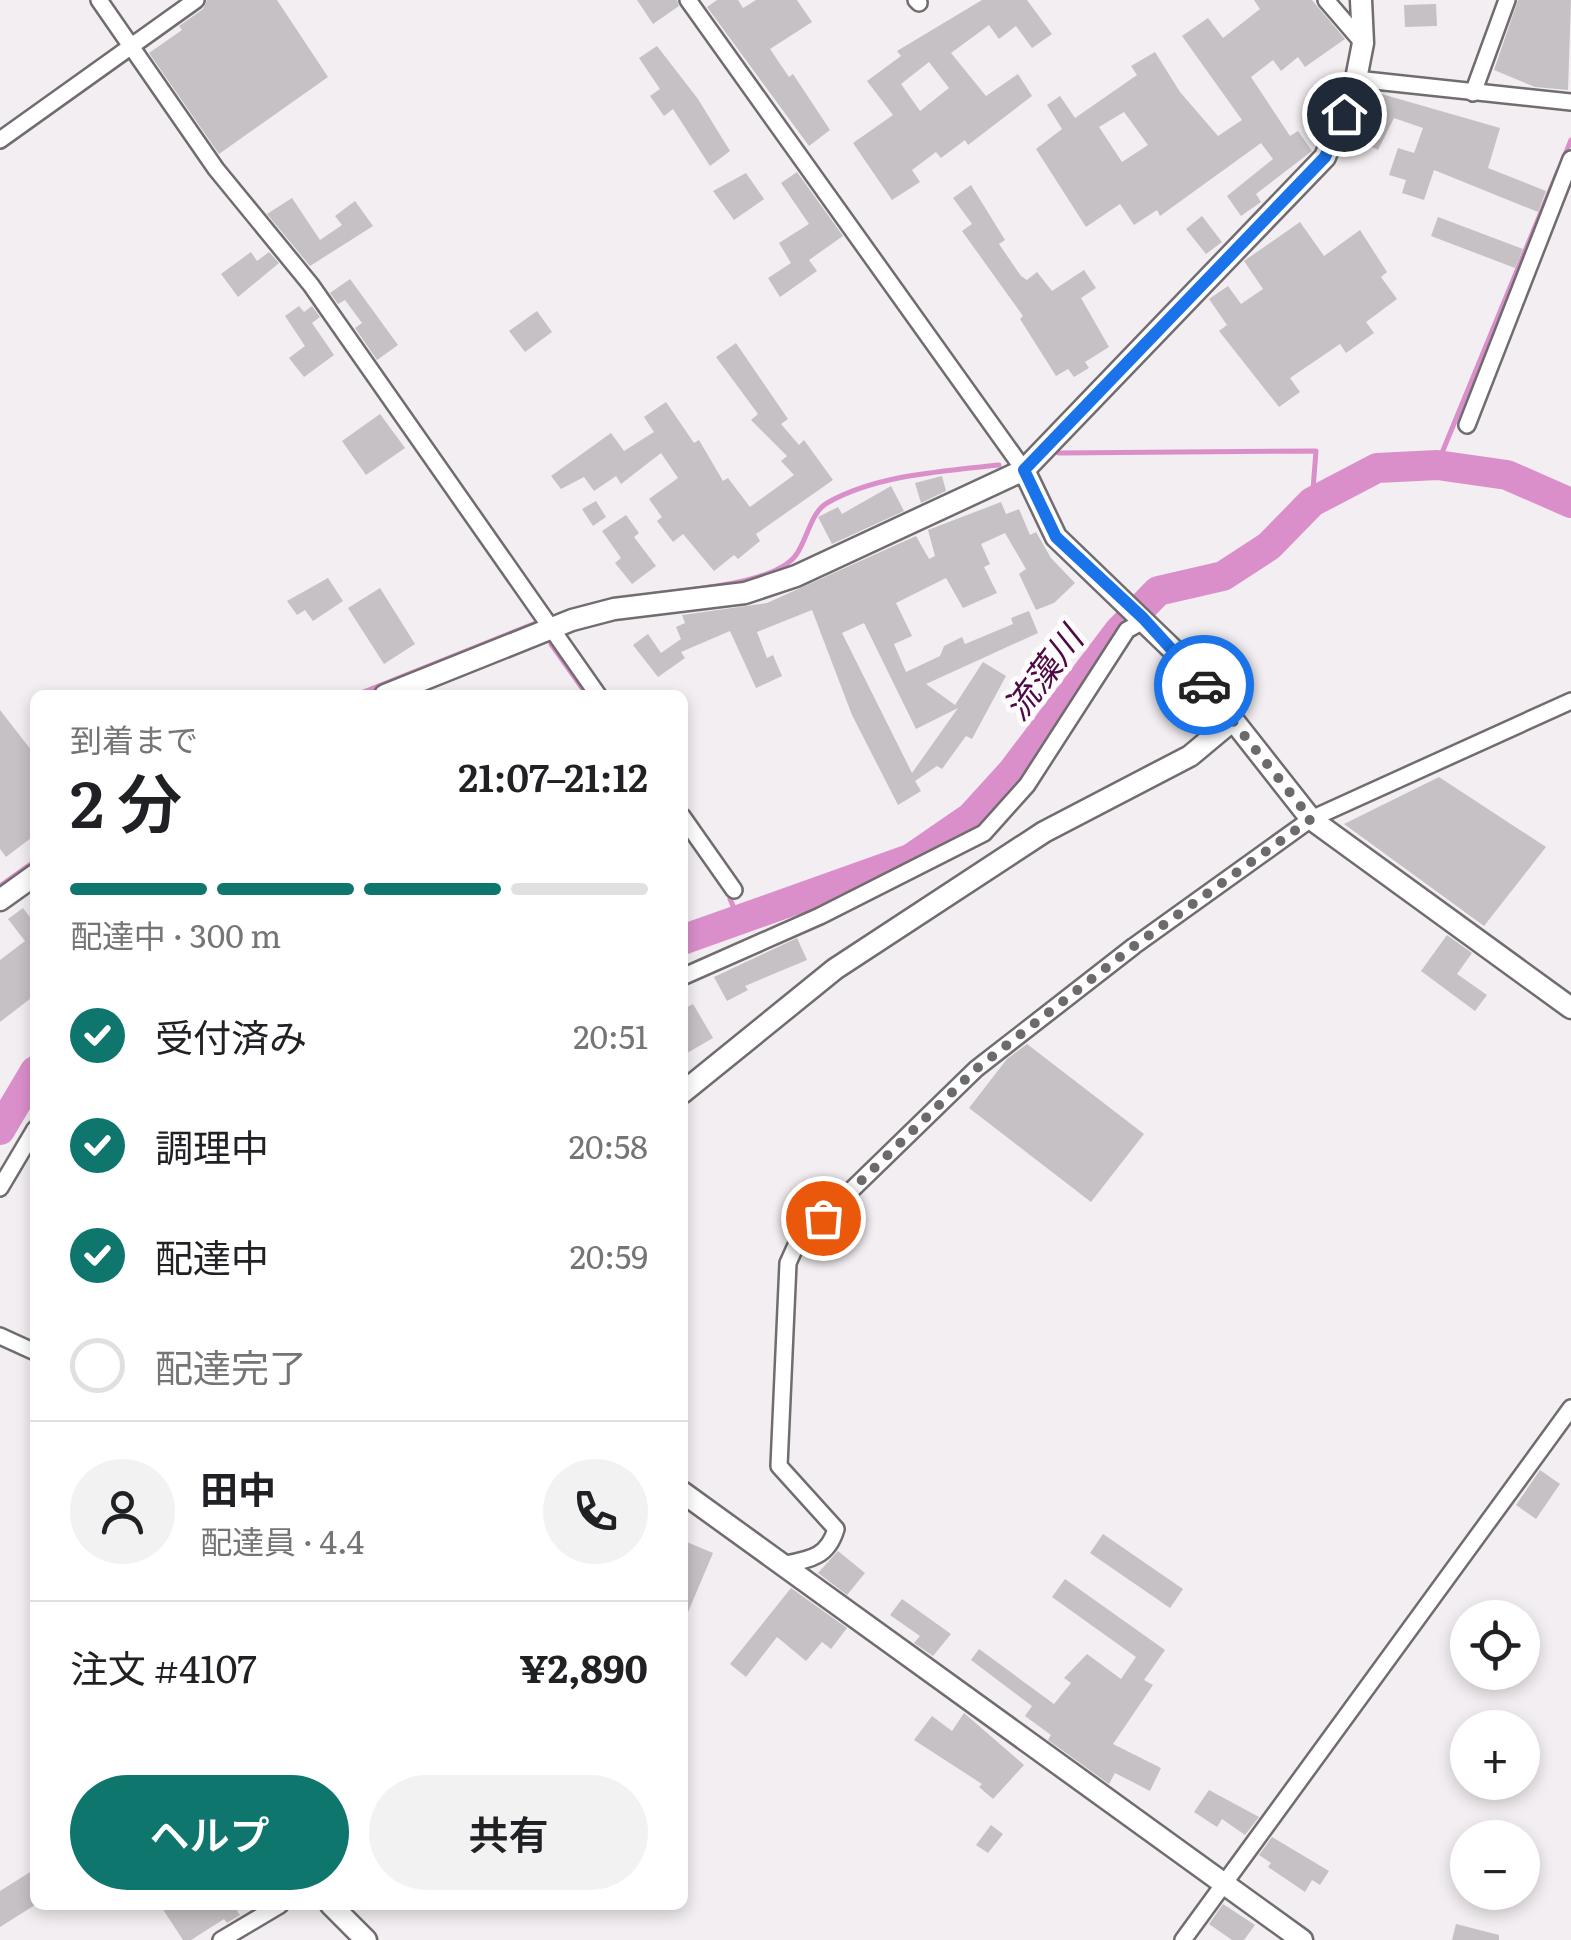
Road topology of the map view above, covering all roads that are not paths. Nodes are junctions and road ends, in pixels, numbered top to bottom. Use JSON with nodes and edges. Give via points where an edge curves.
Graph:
{"nodes":[{"id":1,"x":99,"y":0,"type":"edge"},
{"id":2,"x":196,"y":0,"type":"edge"},
{"id":3,"x":709,"y":0,"type":"edge"},
{"id":4,"x":1326,"y":0,"type":"edge"},
{"id":5,"x":1360,"y":0,"type":"edge"},
{"id":6,"x":1507,"y":0,"type":"edge"},
{"id":7,"x":691,"y":6,"type":"edge"},
{"id":8,"x":1363,"y":43,"type":"junction"},
{"id":9,"x":128,"y":47,"type":"junction"},
{"id":10,"x":1356,"y":79,"type":"junction"},
{"id":11,"x":1473,"y":93,"type":"junction"},
{"id":12,"x":1571,"y":102,"type":"edge"},
{"id":13,"x":0,"y":140,"type":"edge"},
{"id":14,"x":1571,"y":159,"type":"edge"},
{"id":15,"x":1467,"y":425,"type":"dead end"},
{"id":16,"x":1024,"y":470,"type":"junction"},
{"id":17,"x":1144,"y":619,"type":"junction"},
{"id":18,"x":546,"y":620,"type":"junction"},
{"id":19,"x":397,"y":690,"type":"edge"},
{"id":20,"x":595,"y":690,"type":"edge"},
{"id":21,"x":1571,"y":701,"type":"edge"},
{"id":22,"x":1232,"y":721,"type":"junction"},
{"id":23,"x":1311,"y":819,"type":"junction"},
{"id":24,"x":688,"y":825,"type":"edge"},
{"id":25,"x":30,"y":879,"type":"edge"},
{"id":26,"x":734,"y":890,"type":"dead end"},
{"id":27,"x":0,"y":900,"type":"edge"},
{"id":28,"x":688,"y":973,"type":"edge"},
{"id":29,"x":1571,"y":1008,"type":"edge"},
{"id":30,"x":688,"y":1089,"type":"edge"},
{"id":31,"x":30,"y":1137,"type":"edge"},
{"id":32,"x":0,"y":1188,"type":"edge"},
{"id":33,"x":0,"y":1336,"type":"edge"},
{"id":34,"x":30,"y":1350,"type":"edge"},
{"id":35,"x":1571,"y":1408,"type":"edge"},
{"id":36,"x":688,"y":1496,"type":"edge"},
{"id":37,"x":786,"y":1564,"type":"junction"},
{"id":38,"x":1222,"y":1884,"type":"junction"},
{"id":39,"x":272,"y":1910,"type":"edge"},
{"id":40,"x":336,"y":1910,"type":"edge"},
{"id":41,"x":221,"y":1940,"type":"edge"},
{"id":42,"x":366,"y":1940,"type":"edge"},
{"id":43,"x":1183,"y":1940,"type":"edge"},
{"id":44,"x":1302,"y":1940,"type":"edge"}],
"edges":[{"from":1,"to":9,"type":"street"},
{"from":2,"to":9,"type":"street"},
{"from":3,"to":7,"type":"street"},
{"from":4,"to":8,"type":"street"},
{"from":5,"to":8,"type":"street"},
{"from":6,"to":11,"type":"street"},
{"from":7,"to":16,"type":"street"},
{"from":8,"to":10,"type":"street"},
{"from":9,"to":13,"type":"street"},
{"from":9,"to":18,"type":"street","via":[[311,285]]},
{"from":10,"to":11,"type":"street"},
{"from":10,"to":16,"type":"street","via":[[1325,157]]},
{"from":11,"to":12,"type":"street"},
{"from":14,"to":15,"type":"street"},
{"from":16,"to":17,"type":"street","via":[[1056,537]]},
{"from":16,"to":18,"type":"street","via":[[745,594]]},
{"from":17,"to":22,"type":"street"},
{"from":17,"to":28,"type":"street","via":[[1126,630],[1027,785],[984,832],[820,916]]},
{"from":18,"to":19,"type":"street"},
{"from":18,"to":20,"type":"street"},
{"from":21,"to":23,"type":"street"},
{"from":22,"to":23,"type":"street"},
{"from":22,"to":30,"type":"street","via":[[1190,756],[1044,832],[835,969]]},
{"from":23,"to":29,"type":"street"},
{"from":23,"to":37,"type":"street","via":[[976,1069],[798,1243],[788,1263],[778,1466],[836,1529],[815,1559]]},
{"from":24,"to":26,"type":"street"},
{"from":25,"to":27,"type":"street"},
{"from":31,"to":32,"type":"street"},
{"from":33,"to":34,"type":"street"},
{"from":35,"to":38,"type":"street"},
{"from":36,"to":37,"type":"street"},
{"from":37,"to":38,"type":"street"},
{"from":38,"to":43,"type":"street"},
{"from":38,"to":44,"type":"street"},
{"from":39,"to":41,"type":"street"},
{"from":40,"to":42,"type":"street"}]}
